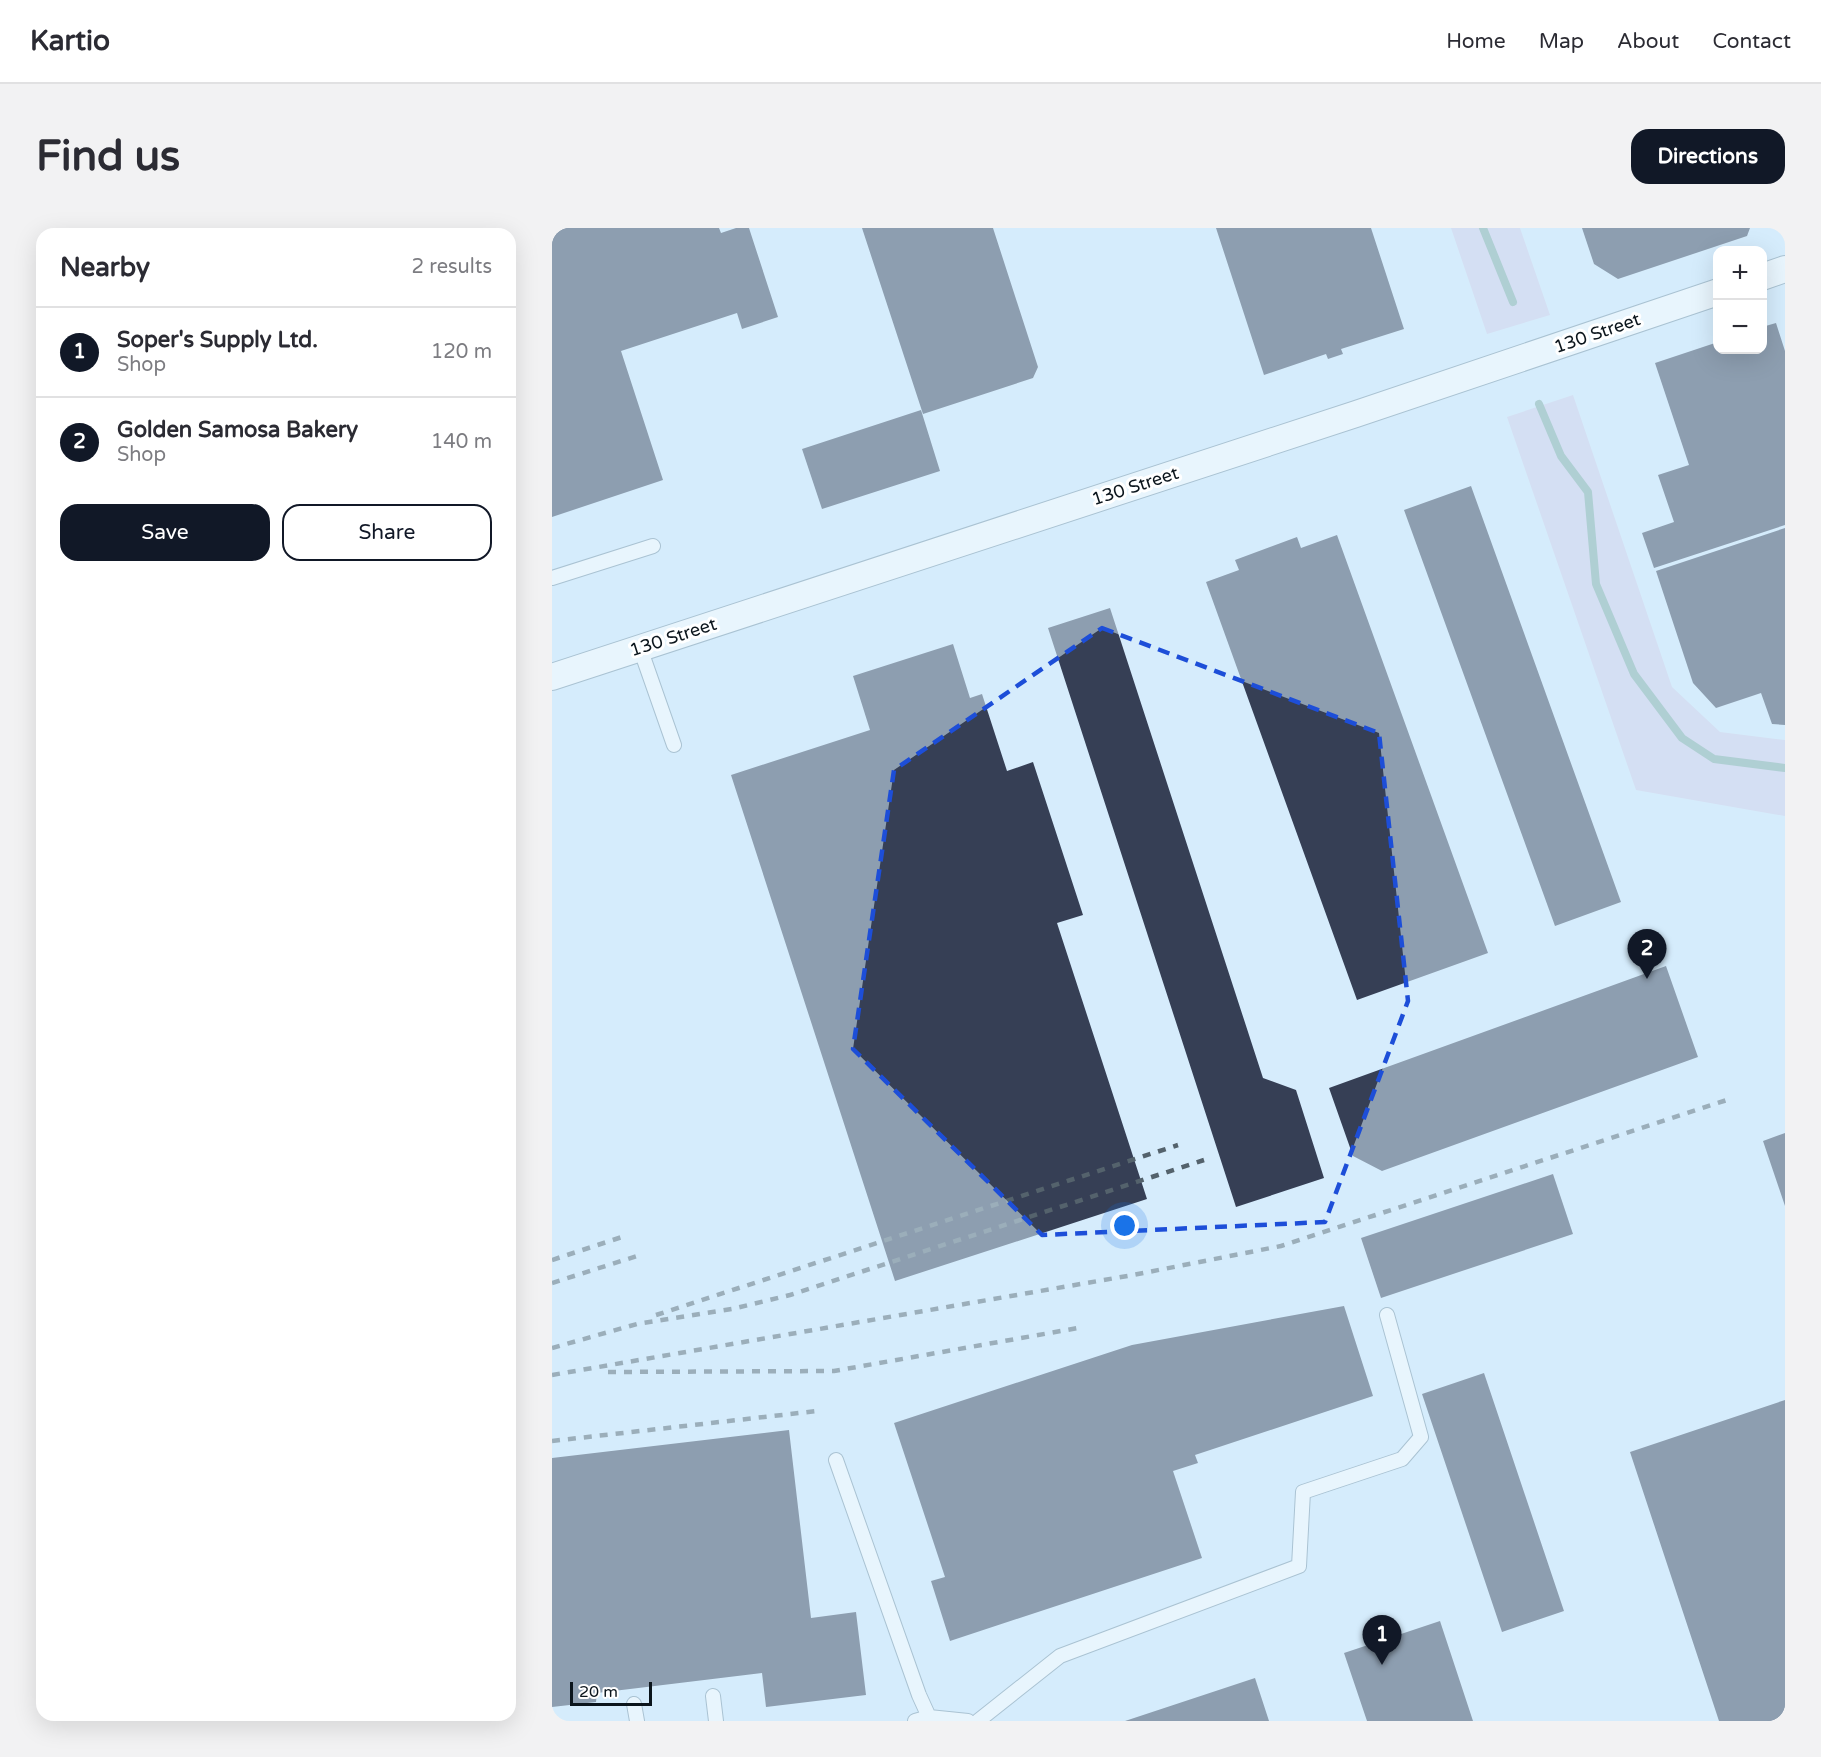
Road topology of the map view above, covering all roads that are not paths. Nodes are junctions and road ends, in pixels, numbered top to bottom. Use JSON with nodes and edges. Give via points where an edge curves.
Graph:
{"nodes":[{"id":1,"x":1785,"y":269,"type":"edge"},
{"id":2,"x":1767,"y":275,"type":"edge"},
{"id":3,"x":1713,"y":294,"type":"edge"},
{"id":4,"x":653,"y":546,"type":"dead end"},
{"id":5,"x":552,"y":578,"type":"edge"},
{"id":6,"x":640,"y":648,"type":"junction"},
{"id":7,"x":552,"y":677,"type":"edge"},
{"id":8,"x":674,"y":746,"type":"dead end"},
{"id":9,"x":1387,"y":1315,"type":"dead end"},
{"id":10,"x":836,"y":1461,"type":"dead end"},
{"id":11,"x":713,"y":1695,"type":"dead end"},
{"id":12,"x":634,"y":1704,"type":"dead end"},
{"id":13,"x":929,"y":1717,"type":"junction"},
{"id":14,"x":637,"y":1721,"type":"edge"},
{"id":15,"x":716,"y":1721,"type":"edge"},
{"id":16,"x":915,"y":1721,"type":"edge"},
{"id":17,"x":968,"y":1721,"type":"edge"},
{"id":18,"x":978,"y":1721,"type":"edge"}],
"edges":[{"from":1,"to":2,"type":"street"},
{"from":3,"to":6,"type":"street","name":"130 Street"},
{"from":4,"to":5,"type":"lane"},
{"from":6,"to":7,"type":"street","name":"130 Street"},
{"from":6,"to":8,"type":"lane"},
{"from":9,"to":18,"type":"lane","via":[[1421,1437],[1402,1459],[1303,1492],[1299,1566],[1060,1656]]},
{"from":10,"to":13,"type":"lane"},
{"from":11,"to":15,"type":"lane"},
{"from":12,"to":14,"type":"lane"},
{"from":13,"to":16,"type":"lane"},
{"from":13,"to":17,"type":"lane"}]}
